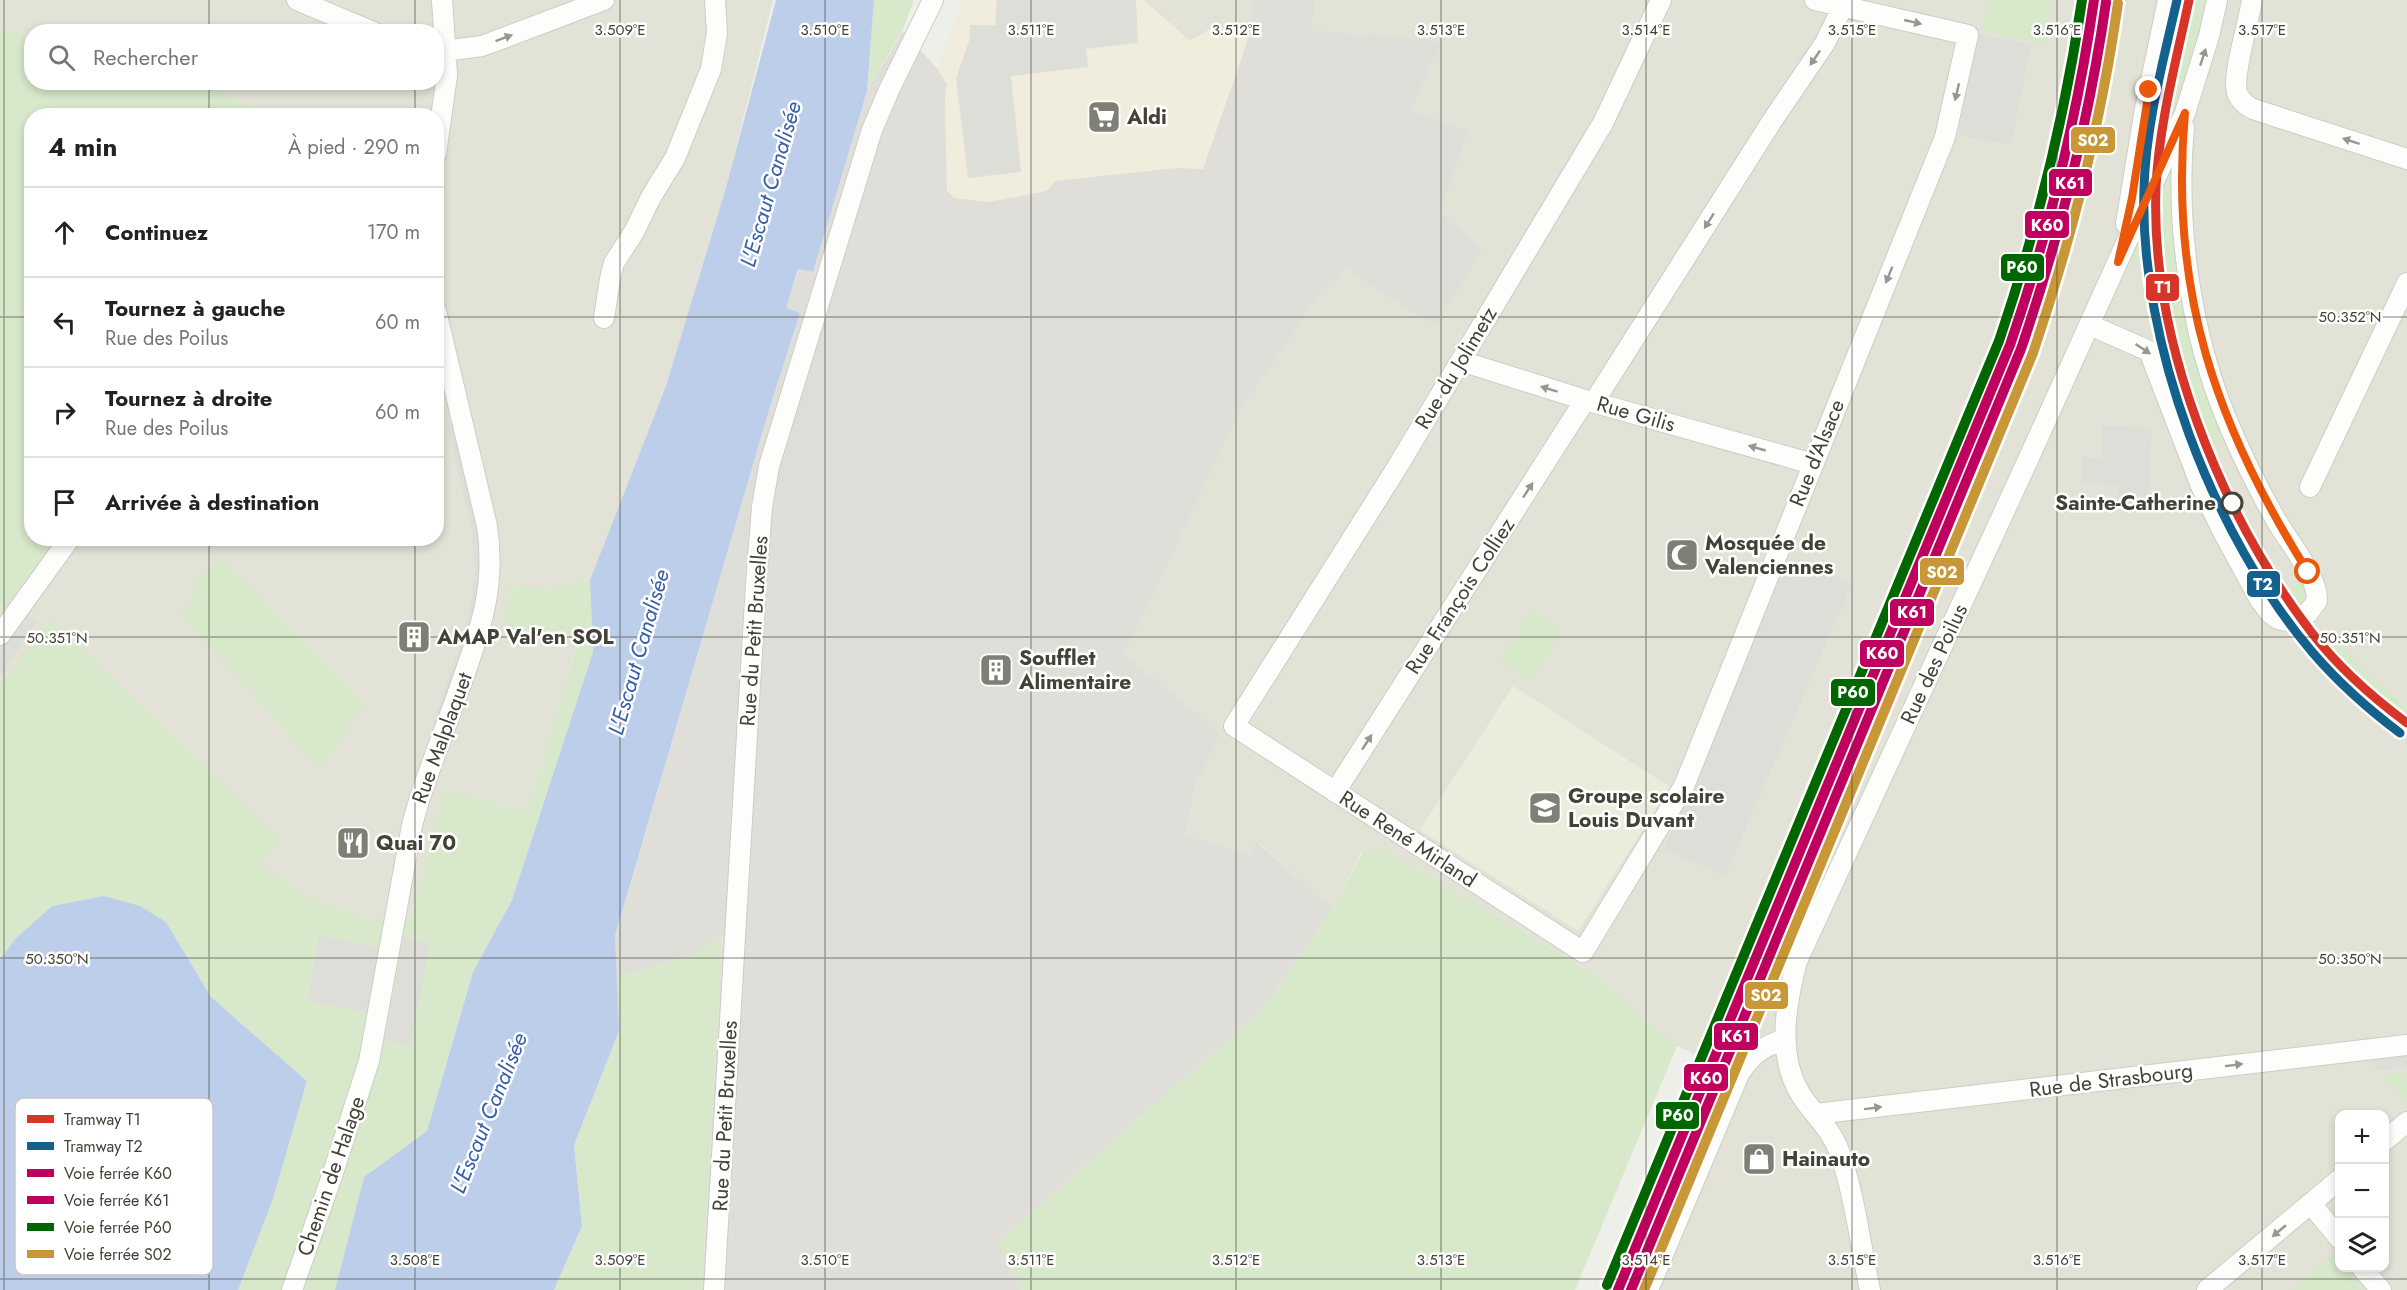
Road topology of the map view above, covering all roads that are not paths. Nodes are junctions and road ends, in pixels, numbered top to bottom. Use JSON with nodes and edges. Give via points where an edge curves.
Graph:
{"nodes":[{"id":1,"x":297,"y":0,"type":"edge"},
{"id":2,"x":442,"y":0,"type":"edge"},
{"id":3,"x":604,"y":0,"type":"edge"},
{"id":4,"x":715,"y":0,"type":"edge"},
{"id":5,"x":933,"y":0,"type":"edge"},
{"id":6,"x":1661,"y":0,"type":"edge"},
{"id":7,"x":1815,"y":0,"type":"edge"},
{"id":8,"x":2168,"y":0,"type":"edge"},
{"id":9,"x":2217,"y":0,"type":"edge"},
{"id":10,"x":2252,"y":0,"type":"edge"},
{"id":11,"x":1843,"y":6,"type":"junction"},
{"id":12,"x":354,"y":24,"type":"edge"},
{"id":13,"x":442,"y":24,"type":"edge"},
{"id":14,"x":444,"y":52,"type":"edge"},
{"id":15,"x":444,"y":74,"type":"edge"},
{"id":16,"x":444,"y":108,"type":"edge"},
{"id":17,"x":2185,"y":113,"type":"junction"},
{"id":18,"x":2407,"y":159,"type":"edge"},
{"id":19,"x":2118,"y":262,"type":"junction"},
{"id":20,"x":2407,"y":283,"type":"edge"},
{"id":21,"x":604,"y":318,"type":"dead end"},
{"id":22,"x":2090,"y":325,"type":"junction"},
{"id":23,"x":444,"y":344,"type":"edge"},
{"id":24,"x":1461,"y":361,"type":"junction"},
{"id":25,"x":1590,"y":401,"type":"junction"},
{"id":26,"x":1813,"y":464,"type":"junction"},
{"id":27,"x":2310,"y":487,"type":"dead end"},
{"id":28,"x":64,"y":546,"type":"edge"},
{"id":29,"x":0,"y":635,"type":"edge"},
{"id":30,"x":1234,"y":726,"type":"joint"},
{"id":31,"x":1335,"y":792,"type":"junction"},
{"id":32,"x":1583,"y":952,"type":"joint"},
{"id":33,"x":1785,"y":1039,"type":"junction"},
{"id":34,"x":2407,"y":1045,"type":"edge"},
{"id":35,"x":369,"y":1061,"type":"joint"},
{"id":36,"x":1815,"y":1114,"type":"junction"},
{"id":37,"x":2406,"y":1123,"type":"edge"},
{"id":38,"x":2389,"y":1138,"type":"edge"},
{"id":39,"x":2335,"y":1183,"type":"edge"},
{"id":40,"x":2311,"y":1204,"type":"junction"},
{"id":41,"x":2335,"y":1233,"type":"edge"},
{"id":42,"x":2365,"y":1272,"type":"edge"},
{"id":43,"x":292,"y":1290,"type":"edge"},
{"id":44,"x":714,"y":1290,"type":"edge"},
{"id":45,"x":1648,"y":1290,"type":"edge"},
{"id":46,"x":1870,"y":1290,"type":"edge"},
{"id":47,"x":2207,"y":1290,"type":"edge"},
{"id":48,"x":2380,"y":1290,"type":"edge"}],
"edges":[{"from":1,"to":12,"type":"street"},
{"from":2,"to":13,"type":"street"},
{"from":14,"to":3,"type":"street","one_way":true,"via":[[482,46]]},
{"from":4,"to":21,"type":"street","via":[[717,39],[711,69],[675,158],[614,263]]},
{"from":5,"to":44,"type":"street","name":"Rue du Petit Bruxelles","via":[[872,130],[766,477],[756,584]]},
{"from":6,"to":24,"type":"street","name":"Rue du Jolimetz","via":[[1603,123]]},
{"from":7,"to":11,"type":"street"},
{"from":8,"to":19,"type":"street","name":"Rue des Poilus"},
{"from":17,"to":9,"type":"street","name":"Rue des Poilus","one_way":true},
{"from":18,"to":10,"type":"street","one_way":true,"via":[[2241,102],[2236,81]]},
{"from":11,"to":25,"type":"street","name":"Rue François Colliez","one_way":true,"via":[[1825,43]]},
{"from":11,"to":26,"type":"street","name":"Rue d'Alsace","one_way":true,"via":[[1968,35],[1945,137]]},
{"from":15,"to":16,"type":"street"},
{"from":17,"to":19,"type":"street","name":"Rue des Poilus"},
{"from":22,"to":17,"type":"street","one_way":true,"via":[[2149,351],[2201,486],[2260,600],[2282,621],[2308,613],[2318,601],[2314,584],[2268,506],[2226,419],[2197,321],[2184,246]]},
{"from":19,"to":22,"type":"street","name":"Rue des Poilus"},
{"from":20,"to":27,"type":"street"},
{"from":22,"to":33,"type":"street","name":"Rue des Poilus","via":[[1803,946],[1791,985]]},
{"from":23,"to":35,"type":"street","name":"Rue Malplaquet","via":[[485,514],[490,576],[482,626],[412,825]]},
{"from":25,"to":24,"type":"street","name":"Rue Gilis","one_way":true},
{"from":24,"to":30,"type":"street","name":"Rue du Jolimetz"},
{"from":26,"to":25,"type":"street","name":"Rue Gilis","one_way":true},
{"from":31,"to":25,"type":"street","name":"Rue François Colliez","one_way":true},
{"from":26,"to":32,"type":"street","name":"Rue d'Alsace","via":[[1683,786]]},
{"from":28,"to":29,"type":"street"},
{"from":30,"to":31,"type":"street","name":"Rue René Mirland"},
{"from":31,"to":32,"type":"street","name":"Rue René Mirland"},
{"from":33,"to":36,"type":"street","name":"Rue des Poilus","via":[[1794,1081]]},
{"from":33,"to":45,"type":"street","via":[[1761,1048],[1738,1074]]},
{"from":36,"to":34,"type":"street","name":"Rue de Strasbourg","one_way":true},
{"from":35,"to":43,"type":"street","name":"Chemin de Halage"},
{"from":36,"to":46,"type":"street","name":"Rue des Poilus","via":[[1835,1142],[1841,1159]]},
{"from":37,"to":38,"type":"street"},
{"from":39,"to":40,"type":"street"},
{"from":40,"to":41,"type":"street"},
{"from":40,"to":47,"type":"street","one_way":true},
{"from":42,"to":48,"type":"street"}]}
